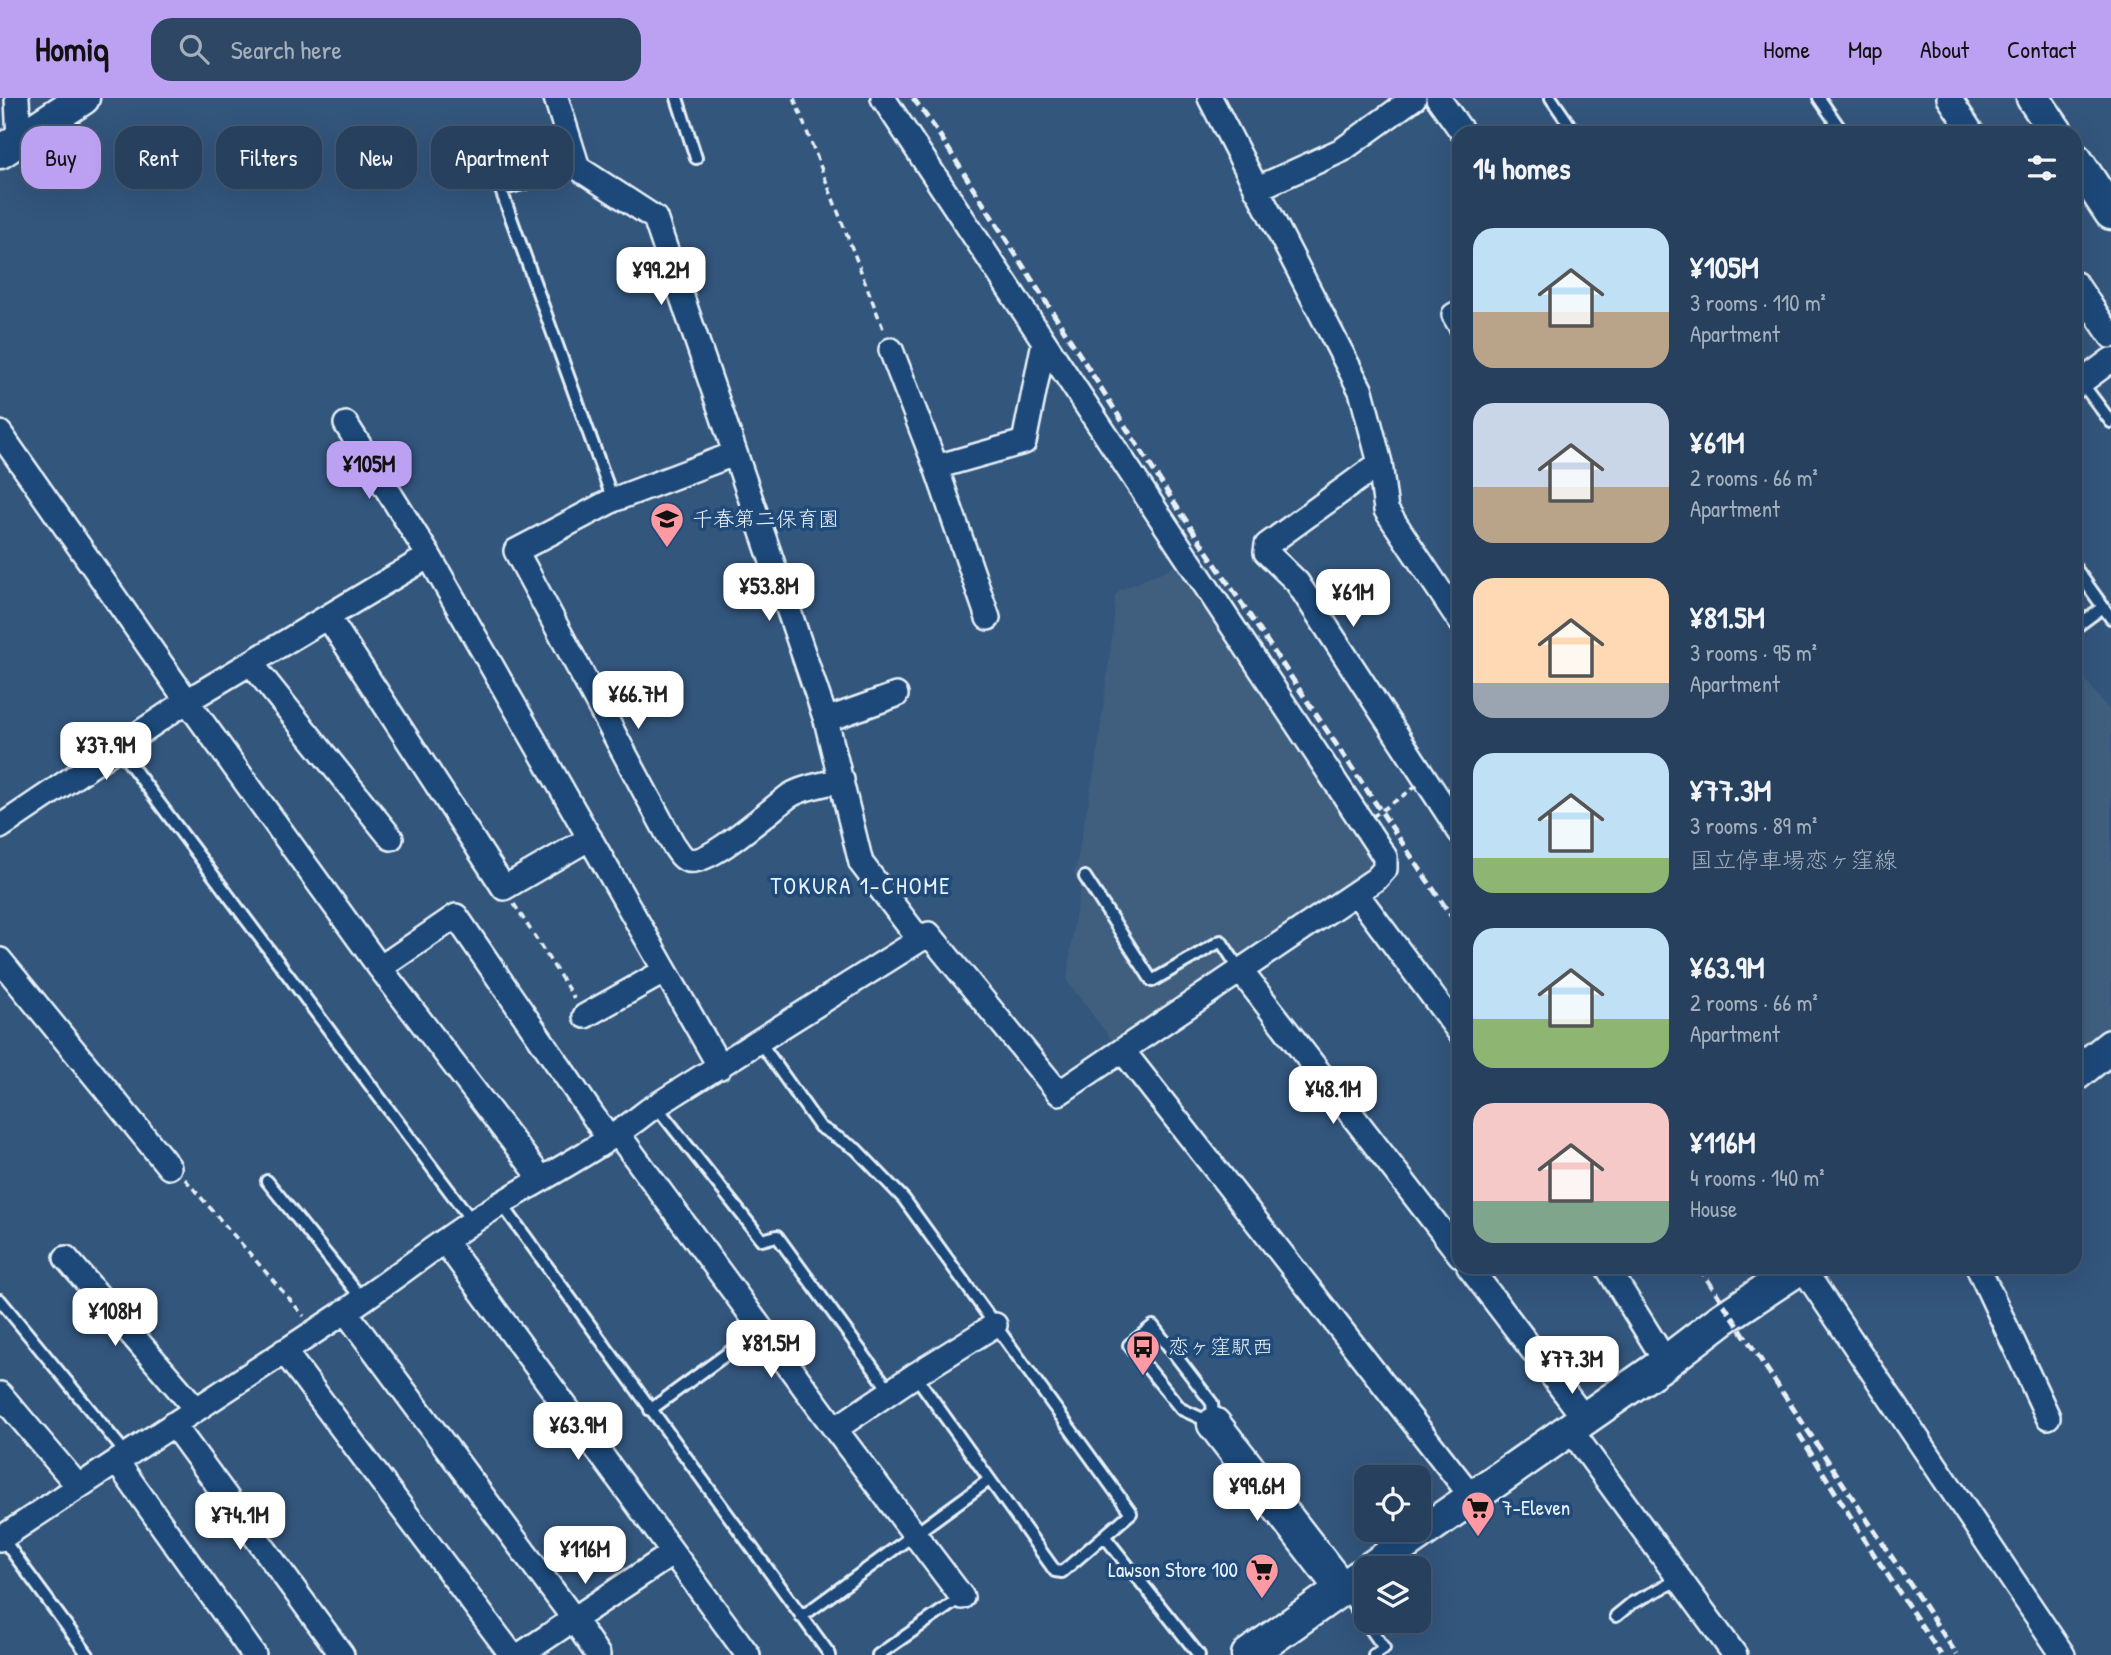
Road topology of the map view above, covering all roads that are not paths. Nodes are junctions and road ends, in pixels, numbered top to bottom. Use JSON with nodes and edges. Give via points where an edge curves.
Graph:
{"nodes":[{"id":1,"x":17,"y":98,"type":"edge"},
{"id":2,"x":83,"y":98,"type":"edge"},
{"id":3,"x":556,"y":98,"type":"edge"},
{"id":4,"x":677,"y":98,"type":"edge"},
{"id":5,"x":883,"y":98,"type":"edge"},
{"id":6,"x":1210,"y":98,"type":"edge"},
{"id":7,"x":1414,"y":98,"type":"edge"},
{"id":8,"x":1438,"y":98,"type":"edge"},
{"id":9,"x":1551,"y":98,"type":"edge"},
{"id":10,"x":1819,"y":98,"type":"edge"},
{"id":11,"x":1949,"y":98,"type":"edge"},
{"id":12,"x":2034,"y":98,"type":"edge"},
{"id":13,"x":1458,"y":126,"type":"edge"},
{"id":14,"x":1570,"y":126,"type":"edge"},
{"id":15,"x":1838,"y":126,"type":"edge"},
{"id":16,"x":1967,"y":126,"type":"edge"},
{"id":17,"x":2052,"y":126,"type":"edge"},
{"id":18,"x":10,"y":146,"type":"edge"},
{"id":19,"x":696,"y":158,"type":"dead end"},
{"id":20,"x":578,"y":168,"type":"junction"},
{"id":21,"x":2082,"y":169,"type":"edge"},
{"id":22,"x":1256,"y":189,"type":"junction"},
{"id":23,"x":2111,"y":213,"type":"edge"},
{"id":24,"x":2082,"y":293,"type":"edge"},
{"id":25,"x":2111,"y":336,"type":"edge"},
{"id":26,"x":1044,"y":342,"type":"junction"},
{"id":27,"x":891,"y":350,"type":"road end"},
{"id":28,"x":2111,"y":360,"type":"edge"},
{"id":29,"x":2082,"y":381,"type":"edge"},
{"id":30,"x":2082,"y":389,"type":"edge"},
{"id":31,"x":2111,"y":422,"type":"edge"},
{"id":32,"x":346,"y":424,"type":"dead end"},
{"id":33,"x":0,"y":433,"type":"edge"},
{"id":34,"x":734,"y":454,"type":"junction"},
{"id":35,"x":1380,"y":463,"type":"junction"},
{"id":36,"x":936,"y":467,"type":"junction"},
{"id":37,"x":613,"y":500,"type":"junction"},
{"id":38,"x":429,"y":556,"type":"junction"},
{"id":39,"x":2082,"y":577,"type":"edge"},
{"id":40,"x":2103,"y":607,"type":"junction"},
{"id":41,"x":1452,"y":609,"type":"edge"},
{"id":42,"x":328,"y":617,"type":"junction"},
{"id":43,"x":988,"y":618,"type":"dead end"},
{"id":44,"x":2111,"y":618,"type":"edge"},
{"id":45,"x":2082,"y":623,"type":"edge"},
{"id":46,"x":251,"y":663,"type":"junction"},
{"id":47,"x":896,"y":695,"type":"dead end"},
{"id":48,"x":187,"y":701,"type":"junction"},
{"id":49,"x":826,"y":720,"type":"junction"},
{"id":50,"x":118,"y":748,"type":"junction"},
{"id":51,"x":842,"y":780,"type":"junction"},
{"id":52,"x":1452,"y":817,"type":"edge"},
{"id":53,"x":0,"y":827,"type":"edge"},
{"id":54,"x":391,"y":838,"type":"dead end"},
{"id":55,"x":590,"y":838,"type":"junction"},
{"id":56,"x":1085,"y":877,"type":"dead end"},
{"id":57,"x":1356,"y":893,"type":"junction"},
{"id":58,"x":919,"y":939,"type":"junction"},
{"id":59,"x":0,"y":960,"type":"edge"},
{"id":60,"x":380,"y":968,"type":"junction"},
{"id":61,"x":1240,"y":970,"type":"junction"},
{"id":62,"x":665,"y":971,"type":"junction"},
{"id":63,"x":585,"y":1016,"type":"road end"},
{"id":64,"x":1452,"y":1022,"type":"edge"},
{"id":65,"x":759,"y":1041,"type":"junction"},
{"id":66,"x":2111,"y":1046,"type":"edge"},
{"id":67,"x":1123,"y":1051,"type":"junction"},
{"id":68,"x":720,"y":1067,"type":"junction"},
{"id":69,"x":2082,"y":1068,"type":"edge"},
{"id":70,"x":656,"y":1106,"type":"junction"},
{"id":71,"x":614,"y":1137,"type":"junction"},
{"id":72,"x":169,"y":1167,"type":"road end"},
{"id":73,"x":541,"y":1178,"type":"junction"},
{"id":74,"x":267,"y":1181,"type":"dead end"},
{"id":75,"x":501,"y":1203,"type":"junction"},
{"id":76,"x":472,"y":1221,"type":"junction"},
{"id":77,"x":445,"y":1242,"type":"junction"},
{"id":78,"x":1452,"y":1245,"type":"edge"},
{"id":79,"x":66,"y":1258,"type":"dead end"},
{"id":80,"x":1474,"y":1274,"type":"edge"},
{"id":81,"x":1611,"y":1274,"type":"edge"},
{"id":82,"x":1784,"y":1274,"type":"edge"},
{"id":83,"x":1792,"y":1274,"type":"edge"},
{"id":84,"x":1981,"y":1274,"type":"edge"},
{"id":85,"x":0,"y":1300,"type":"edge"},
{"id":86,"x":354,"y":1305,"type":"junction"},
{"id":87,"x":995,"y":1325,"type":"junction"},
{"id":88,"x":761,"y":1329,"type":"junction"},
{"id":89,"x":284,"y":1351,"type":"junction"},
{"id":90,"x":1666,"y":1362,"type":"junction"},
{"id":91,"x":915,"y":1375,"type":"junction"},
{"id":92,"x":890,"y":1391,"type":"junction"},
{"id":93,"x":0,"y":1394,"type":"edge"},
{"id":94,"x":196,"y":1409,"type":"junction"},
{"id":95,"x":650,"y":1410,"type":"junction"},
{"id":96,"x":2048,"y":1417,"type":"dead end"},
{"id":97,"x":173,"y":1424,"type":"junction"},
{"id":98,"x":1214,"y":1424,"type":"junction"},
{"id":99,"x":1578,"y":1424,"type":"junction"},
{"id":100,"x":835,"y":1429,"type":"junction"},
{"id":101,"x":122,"y":1459,"type":"junction"},
{"id":102,"x":989,"y":1480,"type":"junction"},
{"id":103,"x":78,"y":1486,"type":"junction"},
{"id":104,"x":1472,"y":1497,"type":"junction"},
{"id":105,"x":914,"y":1532,"type":"junction"},
{"id":106,"x":1105,"y":1537,"type":"junction"},
{"id":107,"x":1,"y":1539,"type":"edge"},
{"id":108,"x":673,"y":1553,"type":"junction"},
{"id":109,"x":1388,"y":1556,"type":"edge"},
{"id":110,"x":1680,"y":1579,"type":"junction"},
{"id":111,"x":1354,"y":1580,"type":"edge"},
{"id":112,"x":962,"y":1597,"type":"joint"},
{"id":113,"x":801,"y":1616,"type":"junction"},
{"id":114,"x":1616,"y":1616,"type":"dead end"},
{"id":115,"x":574,"y":1620,"type":"junction"},
{"id":116,"x":1377,"y":1633,"type":"edge"},
{"id":117,"x":88,"y":1655,"type":"edge"},
{"id":118,"x":254,"y":1655,"type":"edge"},
{"id":119,"x":342,"y":1655,"type":"edge"},
{"id":120,"x":512,"y":1655,"type":"edge"},
{"id":121,"x":520,"y":1655,"type":"edge"},
{"id":122,"x":598,"y":1655,"type":"edge"},
{"id":123,"x":748,"y":1655,"type":"edge"},
{"id":124,"x":830,"y":1655,"type":"edge"},
{"id":125,"x":878,"y":1655,"type":"edge"},
{"id":126,"x":1199,"y":1655,"type":"edge"},
{"id":127,"x":1248,"y":1655,"type":"edge"},
{"id":128,"x":1374,"y":1655,"type":"edge"},
{"id":129,"x":1735,"y":1655,"type":"edge"},
{"id":130,"x":2063,"y":1655,"type":"edge"}],
"edges":[{"from":1,"to":18,"type":"street"},
{"from":2,"to":18,"type":"main road"},
{"from":3,"to":20,"type":"street"},
{"from":4,"to":19,"type":"lane"},
{"from":5,"to":26,"type":"street"},
{"from":6,"to":22,"type":"street"},
{"from":7,"to":22,"type":"street","via":[[1342,150]]},
{"from":8,"to":13,"type":"street"},
{"from":9,"to":14,"type":"lane"},
{"from":10,"to":15,"type":"lane"},
{"from":11,"to":16,"type":"street"},
{"from":12,"to":17,"type":"main road"},
{"from":20,"to":34,"type":"street","via":[[655,218]]},
{"from":20,"to":37,"type":"lane","via":[[501,190]]},
{"from":21,"to":23,"type":"main road"},
{"from":22,"to":35,"type":"street","via":[[1361,391]]},
{"from":24,"to":25,"type":"street"},
{"from":26,"to":36,"type":"street","via":[[1024,442]]},
{"from":26,"to":57,"type":"street","via":[[1385,857],[1385,869]]},
{"from":27,"to":36,"type":"street"},
{"from":28,"to":29,"type":"street"},
{"from":30,"to":31,"type":"lane"},
{"from":32,"to":38,"type":"street"},
{"from":33,"to":48,"type":"street"},
{"from":34,"to":37,"type":"street"},
{"from":34,"to":49,"type":"street"},
{"from":35,"to":41,"type":"street","via":[[1386,510]]},
{"from":35,"to":52,"type":"street","via":[[1267,545],[1266,552],[1297,582]]},
{"from":36,"to":43,"type":"street"},
{"from":37,"to":51,"type":"street","via":[[516,551],[682,856],[698,859],[735,839],[792,794]]},
{"from":38,"to":42,"type":"street"},
{"from":38,"to":55,"type":"street"},
{"from":39,"to":40,"type":"lane"},
{"from":40,"to":44,"type":"lane"},
{"from":40,"to":45,"type":"lane"},
{"from":42,"to":46,"type":"street"},
{"from":42,"to":55,"type":"street","via":[[504,888]]},
{"from":46,"to":48,"type":"street"},
{"from":46,"to":54,"type":"street"},
{"from":47,"to":49,"type":"street"},
{"from":48,"to":50,"type":"street"},
{"from":48,"to":60,"type":"street"},
{"from":49,"to":51,"type":"street"},
{"from":50,"to":53,"type":"street"},
{"from":50,"to":76,"type":"lane"},
{"from":51,"to":58,"type":"street","via":[[861,863]]},
{"from":55,"to":62,"type":"street"},
{"from":56,"to":61,"type":"lane","via":[[1152,981],[1220,941]]},
{"from":57,"to":61,"type":"street"},
{"from":57,"to":64,"type":"street"},
{"from":58,"to":65,"type":"street"},
{"from":58,"to":67,"type":"street","via":[[929,934],[1059,1093]]},
{"from":59,"to":72,"type":"street"},
{"from":60,"to":71,"type":"street","via":[[456,916]]},
{"from":60,"to":73,"type":"street"},
{"from":61,"to":67,"type":"street"},
{"from":61,"to":78,"type":"street"},
{"from":62,"to":63,"type":"street"},
{"from":62,"to":68,"type":"street"},
{"from":65,"to":68,"type":"street"},
{"from":65,"to":87,"type":"lane","via":[[820,1127],[856,1149],[904,1199]]},
{"from":66,"to":69,"type":"main road"},
{"from":67,"to":104,"type":"street"},
{"from":68,"to":70,"type":"street"},
{"from":70,"to":71,"type":"street"},
{"from":70,"to":92,"type":"lane","via":[[762,1240],[777,1236]]},
{"from":71,"to":73,"type":"street"},
{"from":71,"to":88,"type":"street"},
{"from":73,"to":75,"type":"street"},
{"from":74,"to":86,"type":"lane"},
{"from":75,"to":76,"type":"street"},
{"from":75,"to":95,"type":"lane"},
{"from":76,"to":77,"type":"street"},
{"from":77,"to":86,"type":"street"},
{"from":77,"to":108,"type":"street"},
{"from":79,"to":94,"type":"street"},
{"from":80,"to":99,"type":"street"},
{"from":81,"to":90,"type":"street"},
{"from":82,"to":90,"type":"main road"},
{"from":83,"to":130,"type":"street"},
{"from":84,"to":96,"type":"street"},
{"from":85,"to":101,"type":"lane"},
{"from":86,"to":89,"type":"street"},
{"from":86,"to":115,"type":"street"},
{"from":87,"to":91,"type":"street"},
{"from":87,"to":106,"type":"lane","via":[[1131,1513]]},
{"from":88,"to":95,"type":"lane"},
{"from":88,"to":100,"type":"street"},
{"from":89,"to":94,"type":"street"},
{"from":89,"to":120,"type":"street"},
{"from":90,"to":99,"type":"main road"},
{"from":91,"to":92,"type":"street"},
{"from":91,"to":102,"type":"lane"},
{"from":92,"to":100,"type":"street"},
{"from":93,"to":103,"type":"street"},
{"from":94,"to":97,"type":"street"},
{"from":95,"to":113,"type":"lane"},
{"from":97,"to":101,"type":"street"},
{"from":97,"to":119,"type":"street"},
{"from":98,"to":98,"type":"lane","via":[[1181,1409],[1129,1345],[1153,1326],[1212,1403]]},
{"from":98,"to":111,"type":"main road"},
{"from":99,"to":104,"type":"main road"},
{"from":99,"to":110,"type":"street"},
{"from":100,"to":105,"type":"street"},
{"from":101,"to":103,"type":"street"},
{"from":101,"to":118,"type":"street"},
{"from":102,"to":105,"type":"lane"},
{"from":102,"to":106,"type":"lane","via":[[1055,1571],[1062,1572]]},
{"from":103,"to":107,"type":"street"},
{"from":104,"to":109,"type":"main road"},
{"from":105,"to":112,"type":"street"},
{"from":105,"to":113,"type":"lane"},
{"from":106,"to":126,"type":"lane"},
{"from":107,"to":117,"type":"lane"},
{"from":108,"to":115,"type":"street"},
{"from":108,"to":123,"type":"street"},
{"from":110,"to":114,"type":"lane"},
{"from":110,"to":129,"type":"street"},
{"from":111,"to":127,"type":"main road"},
{"from":112,"to":125,"type":"lane"},
{"from":113,"to":124,"type":"lane"},
{"from":115,"to":121,"type":"street"},
{"from":115,"to":122,"type":"street"},
{"from":116,"to":128,"type":"lane","via":[[1384,1648]]}]}
